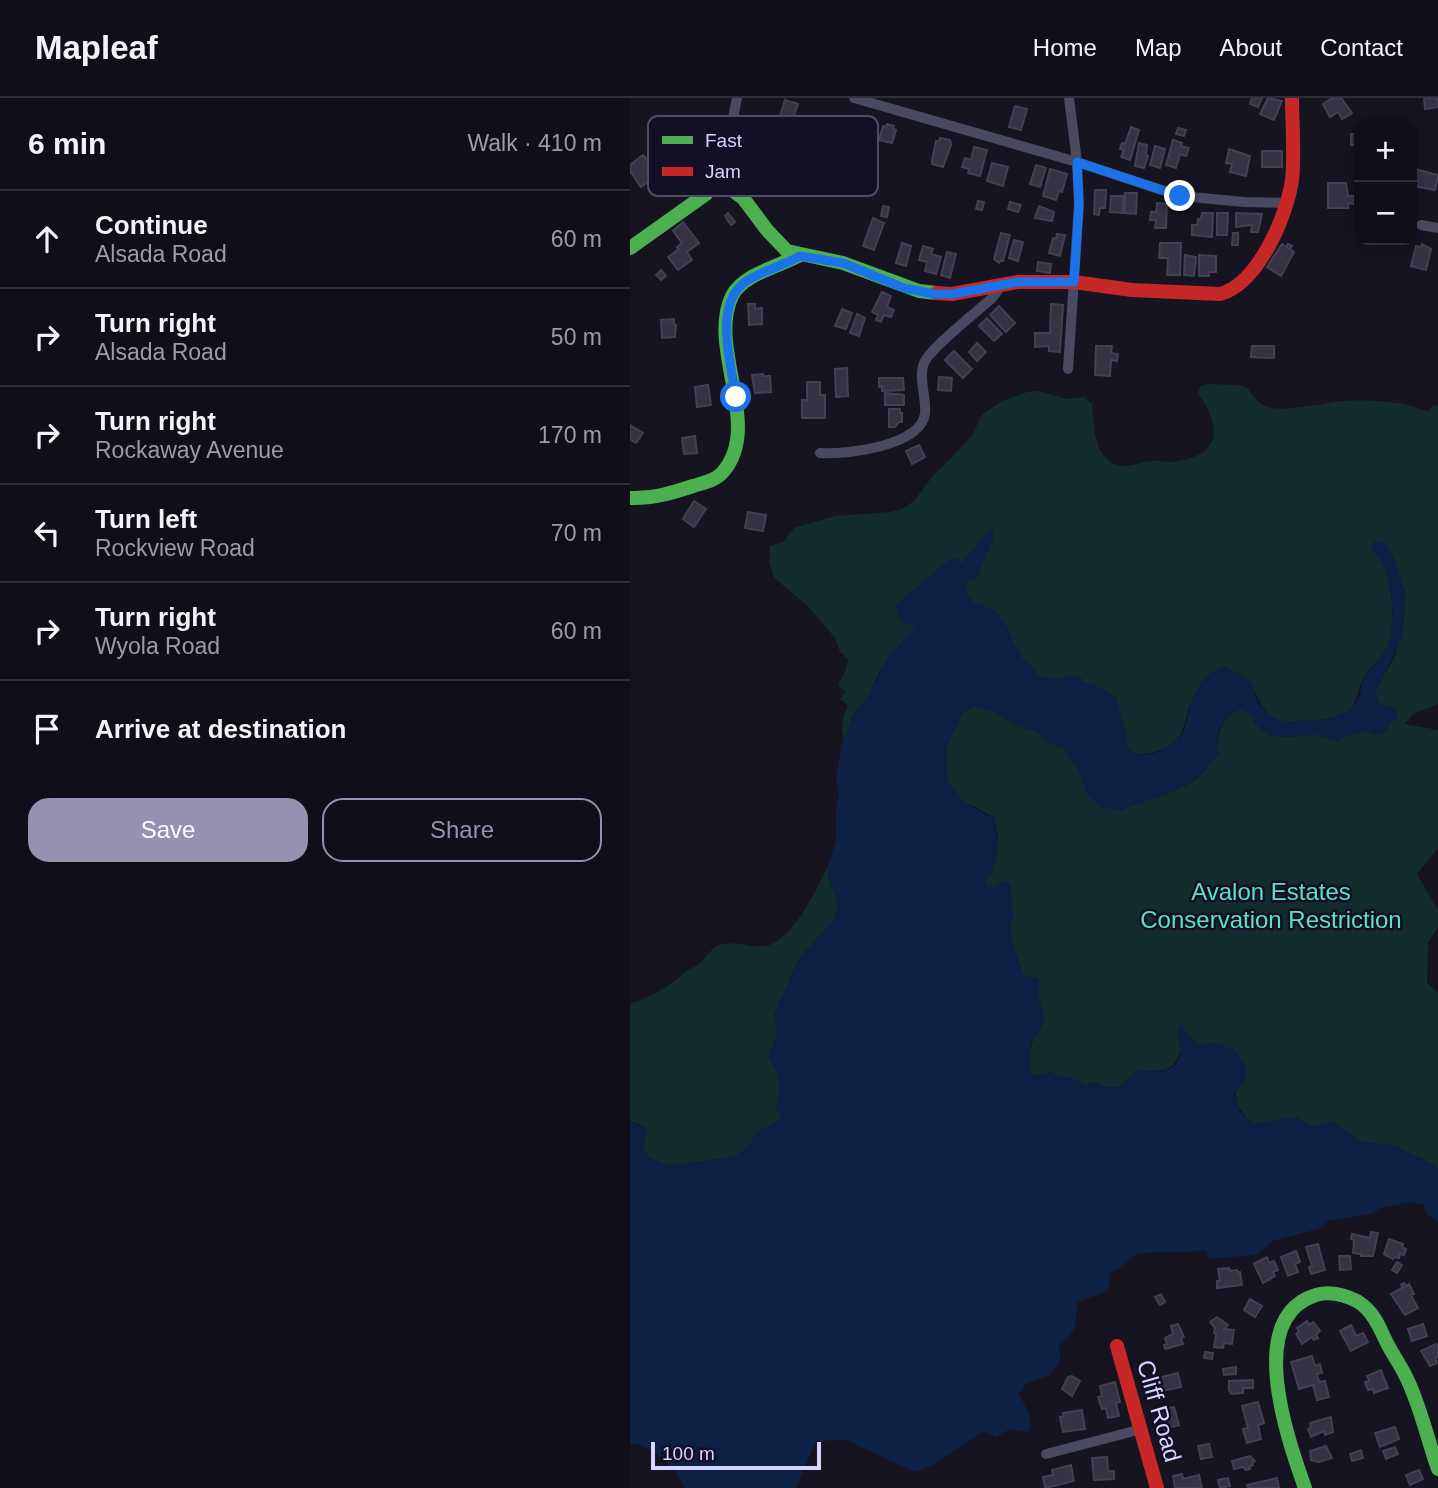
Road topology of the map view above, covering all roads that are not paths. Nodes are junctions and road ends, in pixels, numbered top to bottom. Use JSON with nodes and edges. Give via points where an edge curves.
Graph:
{"nodes":[{"id":1,"x":737,"y":98,"type":"edge"},
{"id":2,"x":854,"y":98,"type":"edge"},
{"id":3,"x":1069,"y":98,"type":"edge"},
{"id":4,"x":1292,"y":98,"type":"edge"},
{"id":5,"x":733,"y":116,"type":"edge"},
{"id":6,"x":1077,"y":162,"type":"junction"},
{"id":7,"x":703,"y":196,"type":"edge"},
{"id":8,"x":740,"y":196,"type":"edge"},
{"id":9,"x":1286,"y":203,"type":"junction"},
{"id":10,"x":1421,"y":225,"type":"dead end"},
{"id":11,"x":1438,"y":228,"type":"edge"},
{"id":12,"x":630,"y":248,"type":"edge"},
{"id":13,"x":800,"y":256,"type":"junction"},
{"id":14,"x":1074,"y":282,"type":"junction"},
{"id":15,"x":1001,"y":286,"type":"junction"},
{"id":16,"x":1068,"y":369,"type":"dead end"},
{"id":17,"x":820,"y":453,"type":"dead end"},
{"id":18,"x":630,"y":498,"type":"edge"},
{"id":19,"x":1117,"y":1346,"type":"dead end"},
{"id":20,"x":1142,"y":1429,"type":"junction"},
{"id":21,"x":1046,"y":1454,"type":"dead end"},
{"id":22,"x":1438,"y":1469,"type":"edge"},
{"id":23,"x":1157,"y":1488,"type":"edge"},
{"id":24,"x":1305,"y":1488,"type":"edge"}],
"edges":[{"from":1,"to":5,"type":"street"},
{"from":2,"to":6,"type":"street"},
{"from":3,"to":6,"type":"street"},
{"from":4,"to":9,"type":"street","via":[[1292,179]]},
{"from":6,"to":9,"type":"street","via":[[1180,196]]},
{"from":6,"to":14,"type":"street"},
{"from":7,"to":12,"type":"street"},
{"from":8,"to":13,"type":"street","via":[[787,251]]},
{"from":9,"to":14,"type":"street","via":[[1259,262],[1227,293],[1132,290]]},
{"from":10,"to":11,"type":"street"},
{"from":13,"to":15,"type":"street","via":[[843,263],[904,288],[934,294]]},
{"from":13,"to":18,"type":"street","via":[[750,279],[733,295],[726,327],[736,397],[736,435],[722,473],[655,497]]},
{"from":14,"to":15,"type":"street"},
{"from":14,"to":16,"type":"street"},
{"from":15,"to":17,"type":"street","via":[[926,358],[922,380],[925,412],[917,431],[868,449]]},
{"from":19,"to":20,"type":"street","name":"Cliff Road"},
{"from":20,"to":21,"type":"street"},
{"from":20,"to":23,"type":"street","name":"Cliff Road"},
{"from":22,"to":24,"type":"street","via":[[1407,1379],[1372,1315],[1352,1299],[1318,1295],[1292,1308],[1275,1348],[1280,1401]]}]}
